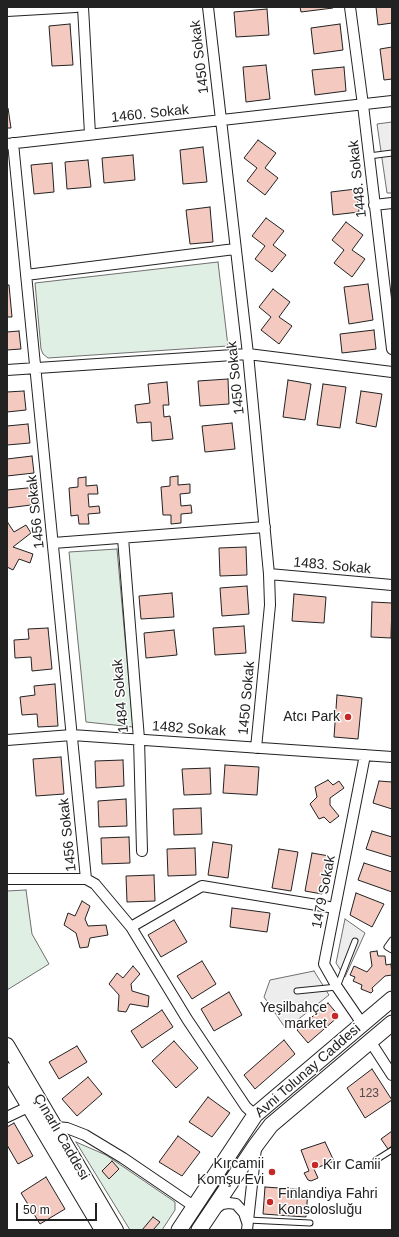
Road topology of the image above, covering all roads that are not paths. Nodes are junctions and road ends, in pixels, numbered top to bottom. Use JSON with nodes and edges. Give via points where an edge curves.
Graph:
{"nodes":[{"id":1,"x":76,"y":7,"type":"edge"},
{"id":2,"x":83,"y":7,"type":"edge"},
{"id":3,"x":208,"y":7,"type":"edge"},
{"id":4,"x":350,"y":7,"type":"edge"},
{"id":5,"x":28,"y":8,"type":"edge"},
{"id":6,"x":7,"y":11,"type":"edge"},
{"id":7,"x":392,"y":101,"type":"edge"},
{"id":8,"x":363,"y":105,"type":"junction"},
{"id":9,"x":222,"y":121,"type":"junction"},
{"id":10,"x":90,"y":134,"type":"junction"},
{"id":11,"x":10,"y":143,"type":"edge"},
{"id":12,"x":392,"y":153,"type":"edge"},
{"id":13,"x":369,"y":156,"type":"junction"},
{"id":14,"x":392,"y":203,"type":"edge"},
{"id":15,"x":374,"y":205,"type":"junction"},
{"id":16,"x":235,"y":249,"type":"junction"},
{"id":17,"x":26,"y":275,"type":"junction"},
{"id":18,"x":392,"y":349,"type":"edge"},
{"id":19,"x":248,"y":354,"type":"junction"},
{"id":20,"x":35,"y":368,"type":"junction"},
{"id":21,"x":7,"y":370,"type":"edge"},
{"id":22,"x":392,"y":372,"type":"edge"},
{"id":23,"x":265,"y":527,"type":"junction"},
{"id":24,"x":123,"y":538,"type":"junction"},
{"id":25,"x":53,"y":543,"type":"junction"},
{"id":26,"x":269,"y":574,"type":"junction"},
{"id":27,"x":392,"y":585,"type":"edge"},
{"id":28,"x":72,"y":734,"type":"junction"},
{"id":29,"x":139,"y":739,"type":"junction"},
{"id":30,"x":7,"y":740,"type":"edge"},
{"id":31,"x":256,"y":748,"type":"junction"},
{"id":32,"x":365,"y":755,"type":"junction"},
{"id":33,"x":392,"y":757,"type":"edge"},
{"id":34,"x":142,"y":851,"type":"dead end"},
{"id":35,"x":7,"y":879,"type":"edge"},
{"id":36,"x":86,"y":879,"type":"junction"},
{"id":37,"x":335,"y":908,"type":"junction"},
{"id":38,"x":131,"y":927,"type":"junction"},
{"id":39,"x":392,"y":940,"type":"edge"},
{"id":40,"x":355,"y":941,"type":"dead end"},
{"id":41,"x":392,"y":950,"type":"edge"},
{"id":42,"x":337,"y":987,"type":"junction"},
{"id":43,"x":297,"y":991,"type":"dead end"},
{"id":44,"x":392,"y":999,"type":"edge"},
{"id":45,"x":392,"y":1023,"type":"edge"},
{"id":46,"x":363,"y":1024,"type":"junction"},
{"id":47,"x":370,"y":1041,"type":"junction"},
{"id":48,"x":7,"y":1045,"type":"edge"},
{"id":49,"x":7,"y":1070,"type":"edge"},
{"id":50,"x":392,"y":1075,"type":"edge"},
{"id":51,"x":28,"y":1107,"type":"junction"},
{"id":52,"x":255,"y":1115,"type":"junction"},
{"id":53,"x":7,"y":1117,"type":"edge"},
{"id":54,"x":56,"y":1127,"type":"junction"},
{"id":55,"x":256,"y":1145,"type":"junction"},
{"id":56,"x":392,"y":1150,"type":"edge"},
{"id":57,"x":376,"y":1160,"type":"dead end"},
{"id":58,"x":195,"y":1207,"type":"junction"},
{"id":59,"x":212,"y":1211,"type":"junction"},
{"id":60,"x":310,"y":1223,"type":"dead end"},
{"id":61,"x":248,"y":1225,"type":"edge"},
{"id":62,"x":102,"y":1230,"type":"edge"},
{"id":63,"x":116,"y":1230,"type":"edge"},
{"id":64,"x":179,"y":1230,"type":"edge"},
{"id":65,"x":199,"y":1230,"type":"edge"}],
"edges":[{"from":1,"to":5,"type":"street"},
{"from":2,"to":10,"type":"street"},
{"from":3,"to":9,"type":"street","name":"1450 Sokak"},
{"from":4,"to":8,"type":"street","name":"1448. Sokak"},
{"from":5,"to":6,"type":"street"},
{"from":7,"to":8,"type":"street","name":"1460. Sokak"},
{"from":8,"to":9,"type":"street","name":"1460. Sokak"},
{"from":8,"to":13,"type":"street","name":"1448. Sokak"},
{"from":9,"to":10,"type":"street","name":"1460. Sokak"},
{"from":9,"to":16,"type":"street","name":"1450 Sokak"},
{"from":10,"to":11,"type":"street","name":"1460. Sokak"},
{"from":11,"to":17,"type":"street","name":"1456 Sokak"},
{"from":12,"to":13,"type":"lane"},
{"from":13,"to":15,"type":"street","name":"1448. Sokak"},
{"from":14,"to":15,"type":"street"},
{"from":15,"to":18,"type":"street","name":"1448. Sokak"},
{"from":16,"to":17,"type":"street"},
{"from":16,"to":19,"type":"street","name":"1450 Sokak"},
{"from":17,"to":20,"type":"street","name":"1456 Sokak"},
{"from":19,"to":20,"type":"street"},
{"from":19,"to":22,"type":"street"},
{"from":19,"to":23,"type":"street","name":"1450 Sokak"},
{"from":20,"to":21,"type":"street"},
{"from":20,"to":25,"type":"street","name":"1456 Sokak"},
{"from":23,"to":24,"type":"street"},
{"from":23,"to":26,"type":"street","name":"1450 Sokak"},
{"from":24,"to":25,"type":"street"},
{"from":24,"to":29,"type":"street","name":"1484 Sokak"},
{"from":25,"to":28,"type":"street","name":"1456 Sokak"},
{"from":26,"to":27,"type":"street","name":"1483. Sokak"},
{"from":26,"to":31,"type":"street","name":"1450 Sokak","via":[[270,606]]},
{"from":28,"to":29,"type":"street","name":"1482 Sokak"},
{"from":28,"to":30,"type":"street","name":"1482 Sokak"},
{"from":28,"to":36,"type":"street","name":"1456 Sokak"},
{"from":29,"to":31,"type":"street","name":"1482 Sokak"},
{"from":29,"to":34,"type":"street","name":"1484 Sokak"},
{"from":31,"to":32,"type":"street","name":"1482 Sokak"},
{"from":32,"to":33,"type":"street","name":"1482 Sokak"},
{"from":32,"to":37,"type":"street","name":"1479 Sokak"},
{"from":35,"to":36,"type":"street"},
{"from":36,"to":38,"type":"street","via":[[95,884]]},
{"from":37,"to":38,"type":"street","via":[[202,886]]},
{"from":37,"to":42,"type":"street","name":"1479 Sokak","via":[[324,964]]},
{"from":38,"to":52,"type":"street","via":[[187,1019],[246,1107]]},
{"from":39,"to":41,"type":"lane","via":[[387,947]]},
{"from":40,"to":42,"type":"lane"},
{"from":42,"to":43,"type":"lane"},
{"from":42,"to":46,"type":"street","name":"1479 Sokak"},
{"from":44,"to":46,"type":"main road","name":"Avni Tolunay Caddesi"},
{"from":45,"to":47,"type":"main road","name":"Avni Tolunay Caddesi"},
{"from":46,"to":52,"type":"main road","name":"Avni Tolunay Caddesi"},
{"from":47,"to":50,"type":"street"},
{"from":47,"to":55,"type":"main road","name":"Avni Tolunay Caddesi","via":[[271,1125]]},
{"from":48,"to":54,"type":"main road","name":"Çınarlı Caddesi"},
{"from":49,"to":51,"type":"main road","name":"Çınarlı Caddesi"},
{"from":51,"to":53,"type":"street"},
{"from":51,"to":62,"type":"main road","name":"Çınarlı Caddesi"},
{"from":52,"to":58,"type":"main road","name":"Avni Tolunay Caddesi"},
{"from":54,"to":58,"type":"street","via":[[85,1134]]},
{"from":54,"to":63,"type":"main road","name":"Çınarlı Caddesi"},
{"from":55,"to":59,"type":"main road","name":"Avni Tolunay Caddesi"},
{"from":55,"to":61,"type":"street"},
{"from":56,"to":57,"type":"lane"},
{"from":58,"to":64,"type":"main road","name":"Avni Tolunay Caddesi"},
{"from":59,"to":61,"type":"street","via":[[222,1204],[236,1204],[244,1213]]},
{"from":59,"to":65,"type":"main road","name":"Avni Tolunay Caddesi"},
{"from":60,"to":61,"type":"lane"}]}
